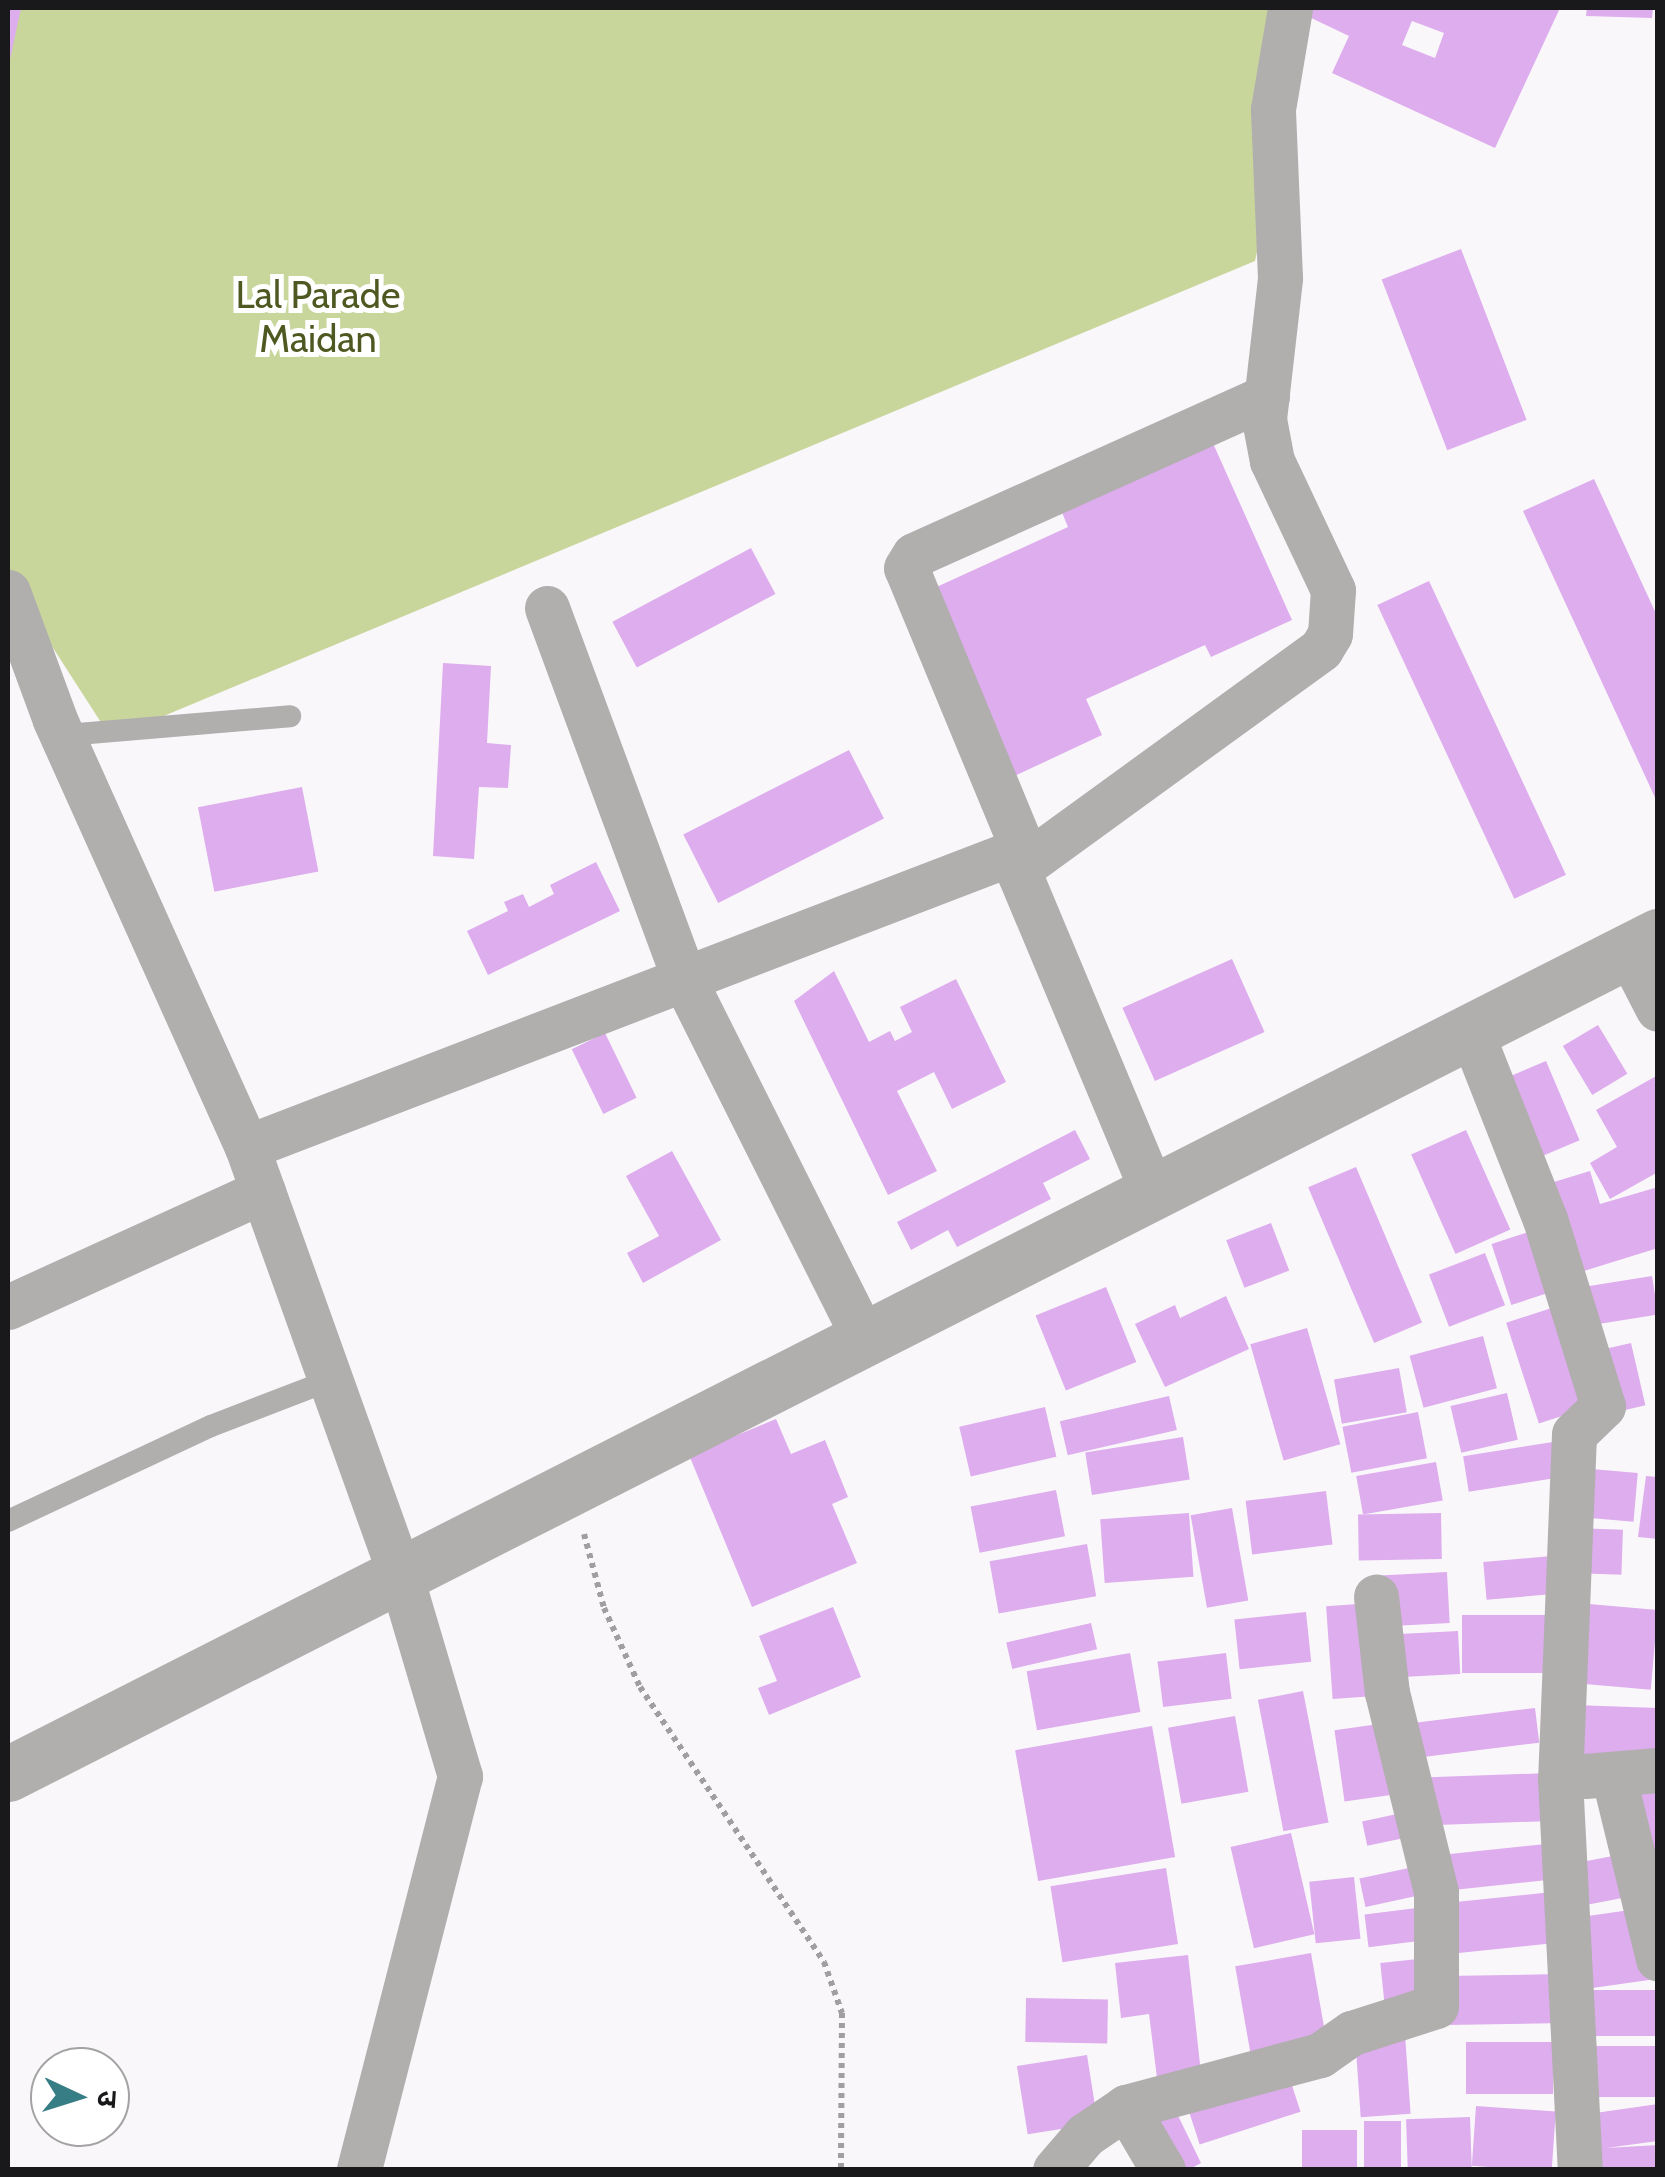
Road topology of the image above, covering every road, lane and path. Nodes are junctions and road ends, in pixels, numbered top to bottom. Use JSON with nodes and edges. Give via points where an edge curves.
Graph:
{"nodes":[{"id":1,"x":1290,"y":8,"type":"edge"},
{"id":2,"x":1267,"y":396,"type":"junction"},
{"id":3,"x":8,"y":592,"type":"edge"},
{"id":4,"x":546,"y":608,"type":"dead end"},
{"id":5,"x":290,"y":716,"type":"dead end"},
{"id":6,"x":66,"y":735,"type":"junction"},
{"id":7,"x":1025,"y":855,"type":"junction"},
{"id":8,"x":1643,"y":944,"type":"edge"},
{"id":9,"x":685,"y":982,"type":"junction"},
{"id":10,"x":1658,"y":1009,"type":"edge"},
{"id":11,"x":1472,"y":1034,"type":"junction"},
{"id":12,"x":247,"y":1147,"type":"junction"},
{"id":13,"x":263,"y":1191,"type":"junction"},
{"id":14,"x":1154,"y":1193,"type":"junction"},
{"id":15,"x":8,"y":1307,"type":"edge"},
{"id":16,"x":864,"y":1338,"type":"junction"},
{"id":17,"x":330,"y":1380,"type":"junction"},
{"id":18,"x":572,"y":1489,"type":"junction"},
{"id":19,"x":8,"y":1522,"type":"edge"},
{"id":20,"x":401,"y":1576,"type":"junction"},
{"id":21,"x":1376,"y":1597,"type":"dead end"},
{"id":22,"x":1658,"y":1770,"type":"edge"},
{"id":23,"x":8,"y":1774,"type":"edge"},
{"id":24,"x":1613,"y":1774,"type":"junction"},
{"id":25,"x":1560,"y":1778,"type":"junction"},
{"id":26,"x":1658,"y":1959,"type":"edge"},
{"id":27,"x":1126,"y":2108,"type":"junction"},
{"id":28,"x":359,"y":2170,"type":"edge"},
{"id":29,"x":841,"y":2170,"type":"edge"},
{"id":30,"x":1056,"y":2170,"type":"edge"},
{"id":31,"x":1163,"y":2170,"type":"edge"},
{"id":32,"x":1580,"y":2170,"type":"edge"}],
"edges":[{"from":1,"to":2,"type":"street","via":[[1272,109],[1280,278]]},
{"from":2,"to":7,"type":"street","via":[[1272,461],[1333,590],[1322,650]]},
{"from":2,"to":7,"type":"street","via":[[914,555],[906,568],[905,579]]},
{"from":3,"to":6,"type":"street"},
{"from":4,"to":9,"type":"street"},
{"from":5,"to":6,"type":"lane"},
{"from":6,"to":12,"type":"street"},
{"from":7,"to":9,"type":"street"},
{"from":7,"to":14,"type":"street","via":[[1022,891]]},
{"from":8,"to":10,"type":"street"},
{"from":8,"to":11,"type":"street"},
{"from":9,"to":12,"type":"street"},
{"from":9,"to":16,"type":"street"},
{"from":11,"to":14,"type":"street"},
{"from":11,"to":25,"type":"street","via":[[1545,1219],[1603,1406],[1574,1434]]},
{"from":12,"to":13,"type":"street"},
{"from":13,"to":15,"type":"street"},
{"from":13,"to":17,"type":"street"},
{"from":14,"to":16,"type":"street"},
{"from":16,"to":18,"type":"street"},
{"from":17,"to":19,"type":"lane","via":[[211,1426]]},
{"from":17,"to":20,"type":"street"},
{"from":18,"to":20,"type":"street"},
{"from":18,"to":29,"type":"path","via":[[604,1608],[640,1686],[824,1962],[842,2013]]},
{"from":20,"to":23,"type":"street"},
{"from":20,"to":28,"type":"street","via":[[460,1776]]},
{"from":21,"to":27,"type":"street","via":[[1387,1694],[1436,1892],[1436,2006],[1352,2033],[1320,2055]]},
{"from":22,"to":24,"type":"street"},
{"from":24,"to":25,"type":"street"},
{"from":24,"to":26,"type":"street"},
{"from":25,"to":32,"type":"street"},
{"from":27,"to":30,"type":"street","via":[[1085,2135]]},
{"from":27,"to":31,"type":"street"}]}
